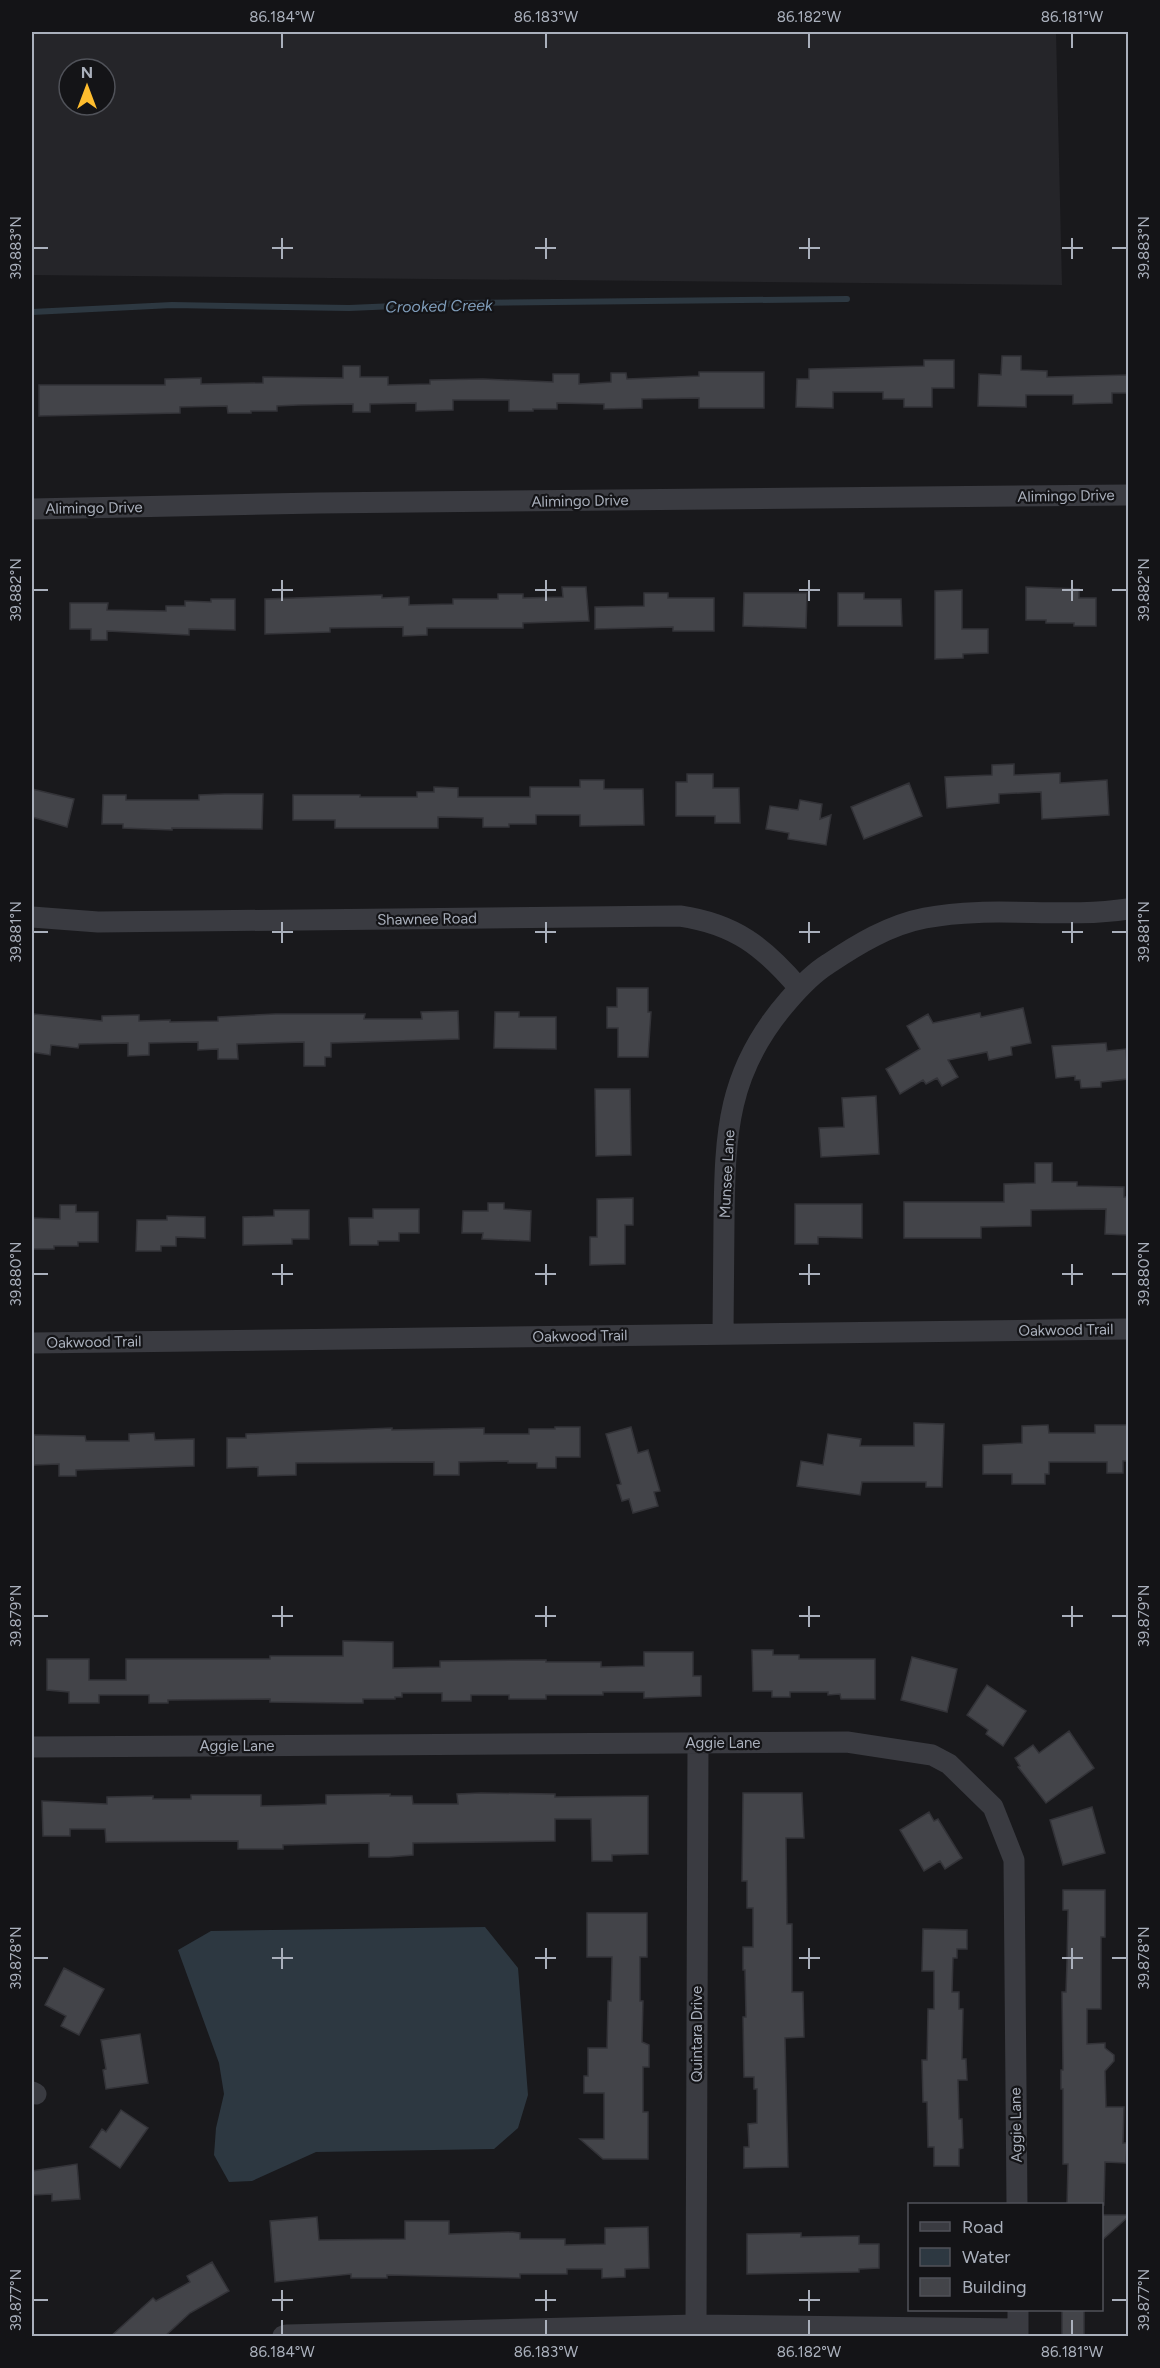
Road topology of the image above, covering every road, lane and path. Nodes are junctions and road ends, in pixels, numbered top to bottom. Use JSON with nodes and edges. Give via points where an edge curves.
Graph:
{"nodes":[{"id":1,"x":1128,"y":495,"type":"edge"},
{"id":2,"x":32,"y":509,"type":"edge"},
{"id":3,"x":1128,"y":909,"type":"edge"},
{"id":4,"x":32,"y":916,"type":"edge"},
{"id":5,"x":799,"y":988,"type":"junction"},
{"id":6,"x":1128,"y":1329,"type":"edge"},
{"id":7,"x":723,"y":1334,"type":"junction"},
{"id":8,"x":32,"y":1343,"type":"edge"},
{"id":9,"x":698,"y":1743,"type":"junction"},
{"id":10,"x":32,"y":1747,"type":"edge"},
{"id":11,"x":1017,"y":2203,"type":"edge"},
{"id":12,"x":696,"y":2325,"type":"junction"},
{"id":13,"x":1018,"y":2325,"type":"edge"},
{"id":14,"x":283,"y":2337,"type":"edge"}],
"edges":[{"from":1,"to":2,"type":"street","name":"Alimingo Drive"},
{"from":3,"to":5,"type":"street","name":"Munsee Lane","via":[[962,913],[923,919],[878,934],[844,952]]},
{"from":4,"to":5,"type":"street","name":"Shawnee Road","via":[[110,922],[680,916],[717,924],[759,946]]},
{"from":5,"to":7,"type":"street","name":"Munsee Lane","via":[[753,1051],[730,1116],[725,1154]]},
{"from":6,"to":7,"type":"street","name":"Oakwood Trail"},
{"from":7,"to":8,"type":"street","name":"Oakwood Trail"},
{"from":9,"to":10,"type":"street","name":"Aggie Lane"},
{"from":9,"to":11,"type":"street","name":"Aggie Lane","via":[[847,1742],[932,1755],[949,1764],[993,1807],[1014,1860]]},
{"from":9,"to":12,"type":"street","name":"Quintara Drive"},
{"from":12,"to":13,"type":"street"},
{"from":12,"to":14,"type":"street"}]}
